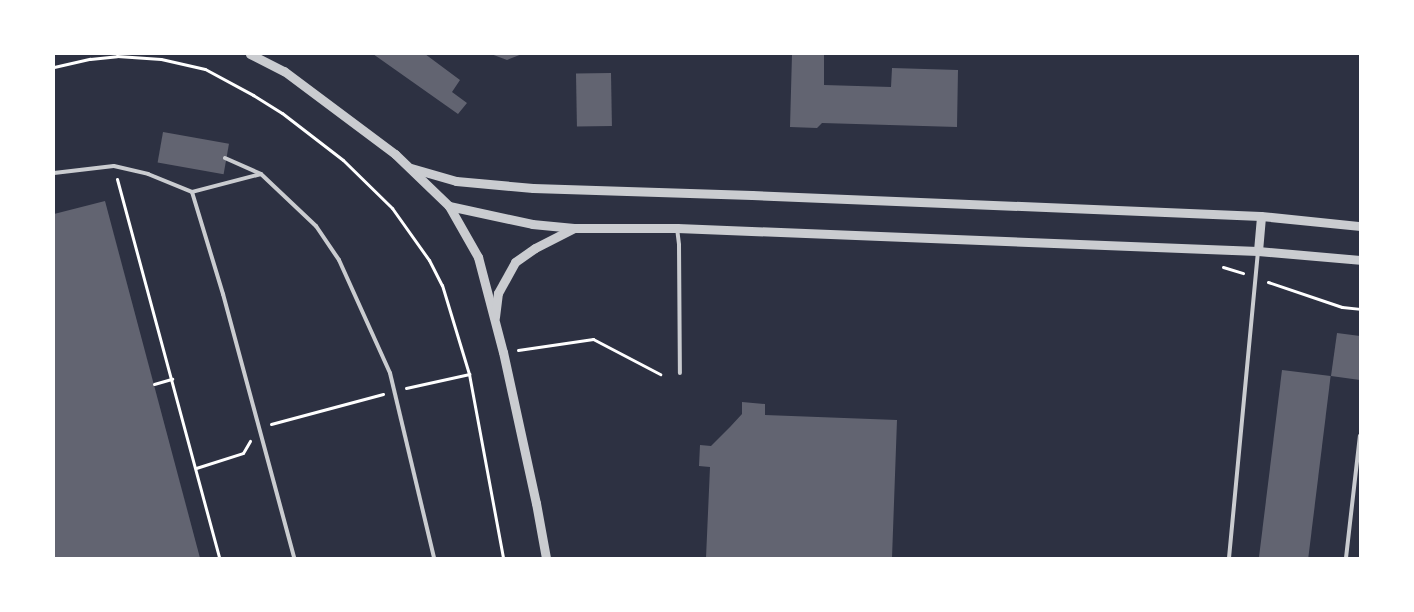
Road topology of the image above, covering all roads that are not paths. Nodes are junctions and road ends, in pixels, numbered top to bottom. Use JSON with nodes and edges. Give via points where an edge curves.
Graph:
{"nodes":[{"id":1,"x":250,"y":54,"type":"edge"},
{"id":2,"x":225,"y":158,"type":"dead end"},
{"id":3,"x":411,"y":168,"type":"junction"},
{"id":4,"x":54,"y":173,"type":"edge"},
{"id":5,"x":261,"y":174,"type":"junction"},
{"id":6,"x":192,"y":192,"type":"junction"},
{"id":7,"x":449,"y":206,"type":"junction"},
{"id":8,"x":1261,"y":216,"type":"junction"},
{"id":9,"x":1360,"y":226,"type":"edge"},
{"id":10,"x":574,"y":228,"type":"junction"},
{"id":11,"x":677,"y":228,"type":"junction"},
{"id":12,"x":1258,"y":251,"type":"junction"},
{"id":13,"x":1360,"y":260,"type":"edge"},
{"id":14,"x":494,"y":322,"type":"junction"},
{"id":15,"x":680,"y":373,"type":"dead end"},
{"id":16,"x":1360,"y":436,"type":"edge"},
{"id":17,"x":294,"y":558,"type":"edge"},
{"id":18,"x":434,"y":558,"type":"edge"},
{"id":19,"x":546,"y":558,"type":"edge"},
{"id":20,"x":1229,"y":558,"type":"edge"},
{"id":21,"x":1346,"y":558,"type":"edge"}],
"edges":[{"from":1,"to":3,"type":"street","via":[[284,71]]},
{"from":2,"to":5,"type":"lane"},
{"from":3,"to":7,"type":"street"},
{"from":3,"to":8,"type":"street","via":[[456,181],[533,188]]},
{"from":4,"to":6,"type":"lane","via":[[114,166],[148,174]]},
{"from":5,"to":6,"type":"lane"},
{"from":5,"to":18,"type":"lane","via":[[316,226],[338,260],[382,355],[394,391]]},
{"from":6,"to":17,"type":"lane"},
{"from":7,"to":10,"type":"street","via":[[532,224]]},
{"from":7,"to":14,"type":"street","via":[[478,258]]},
{"from":8,"to":9,"type":"street"},
{"from":8,"to":12,"type":"street"},
{"from":10,"to":11,"type":"street"},
{"from":10,"to":14,"type":"street","via":[[515,262],[498,293]]},
{"from":11,"to":12,"type":"street"},
{"from":11,"to":15,"type":"lane"},
{"from":12,"to":13,"type":"street"},
{"from":12,"to":20,"type":"lane"},
{"from":14,"to":19,"type":"street"},
{"from":16,"to":21,"type":"lane"}]}
